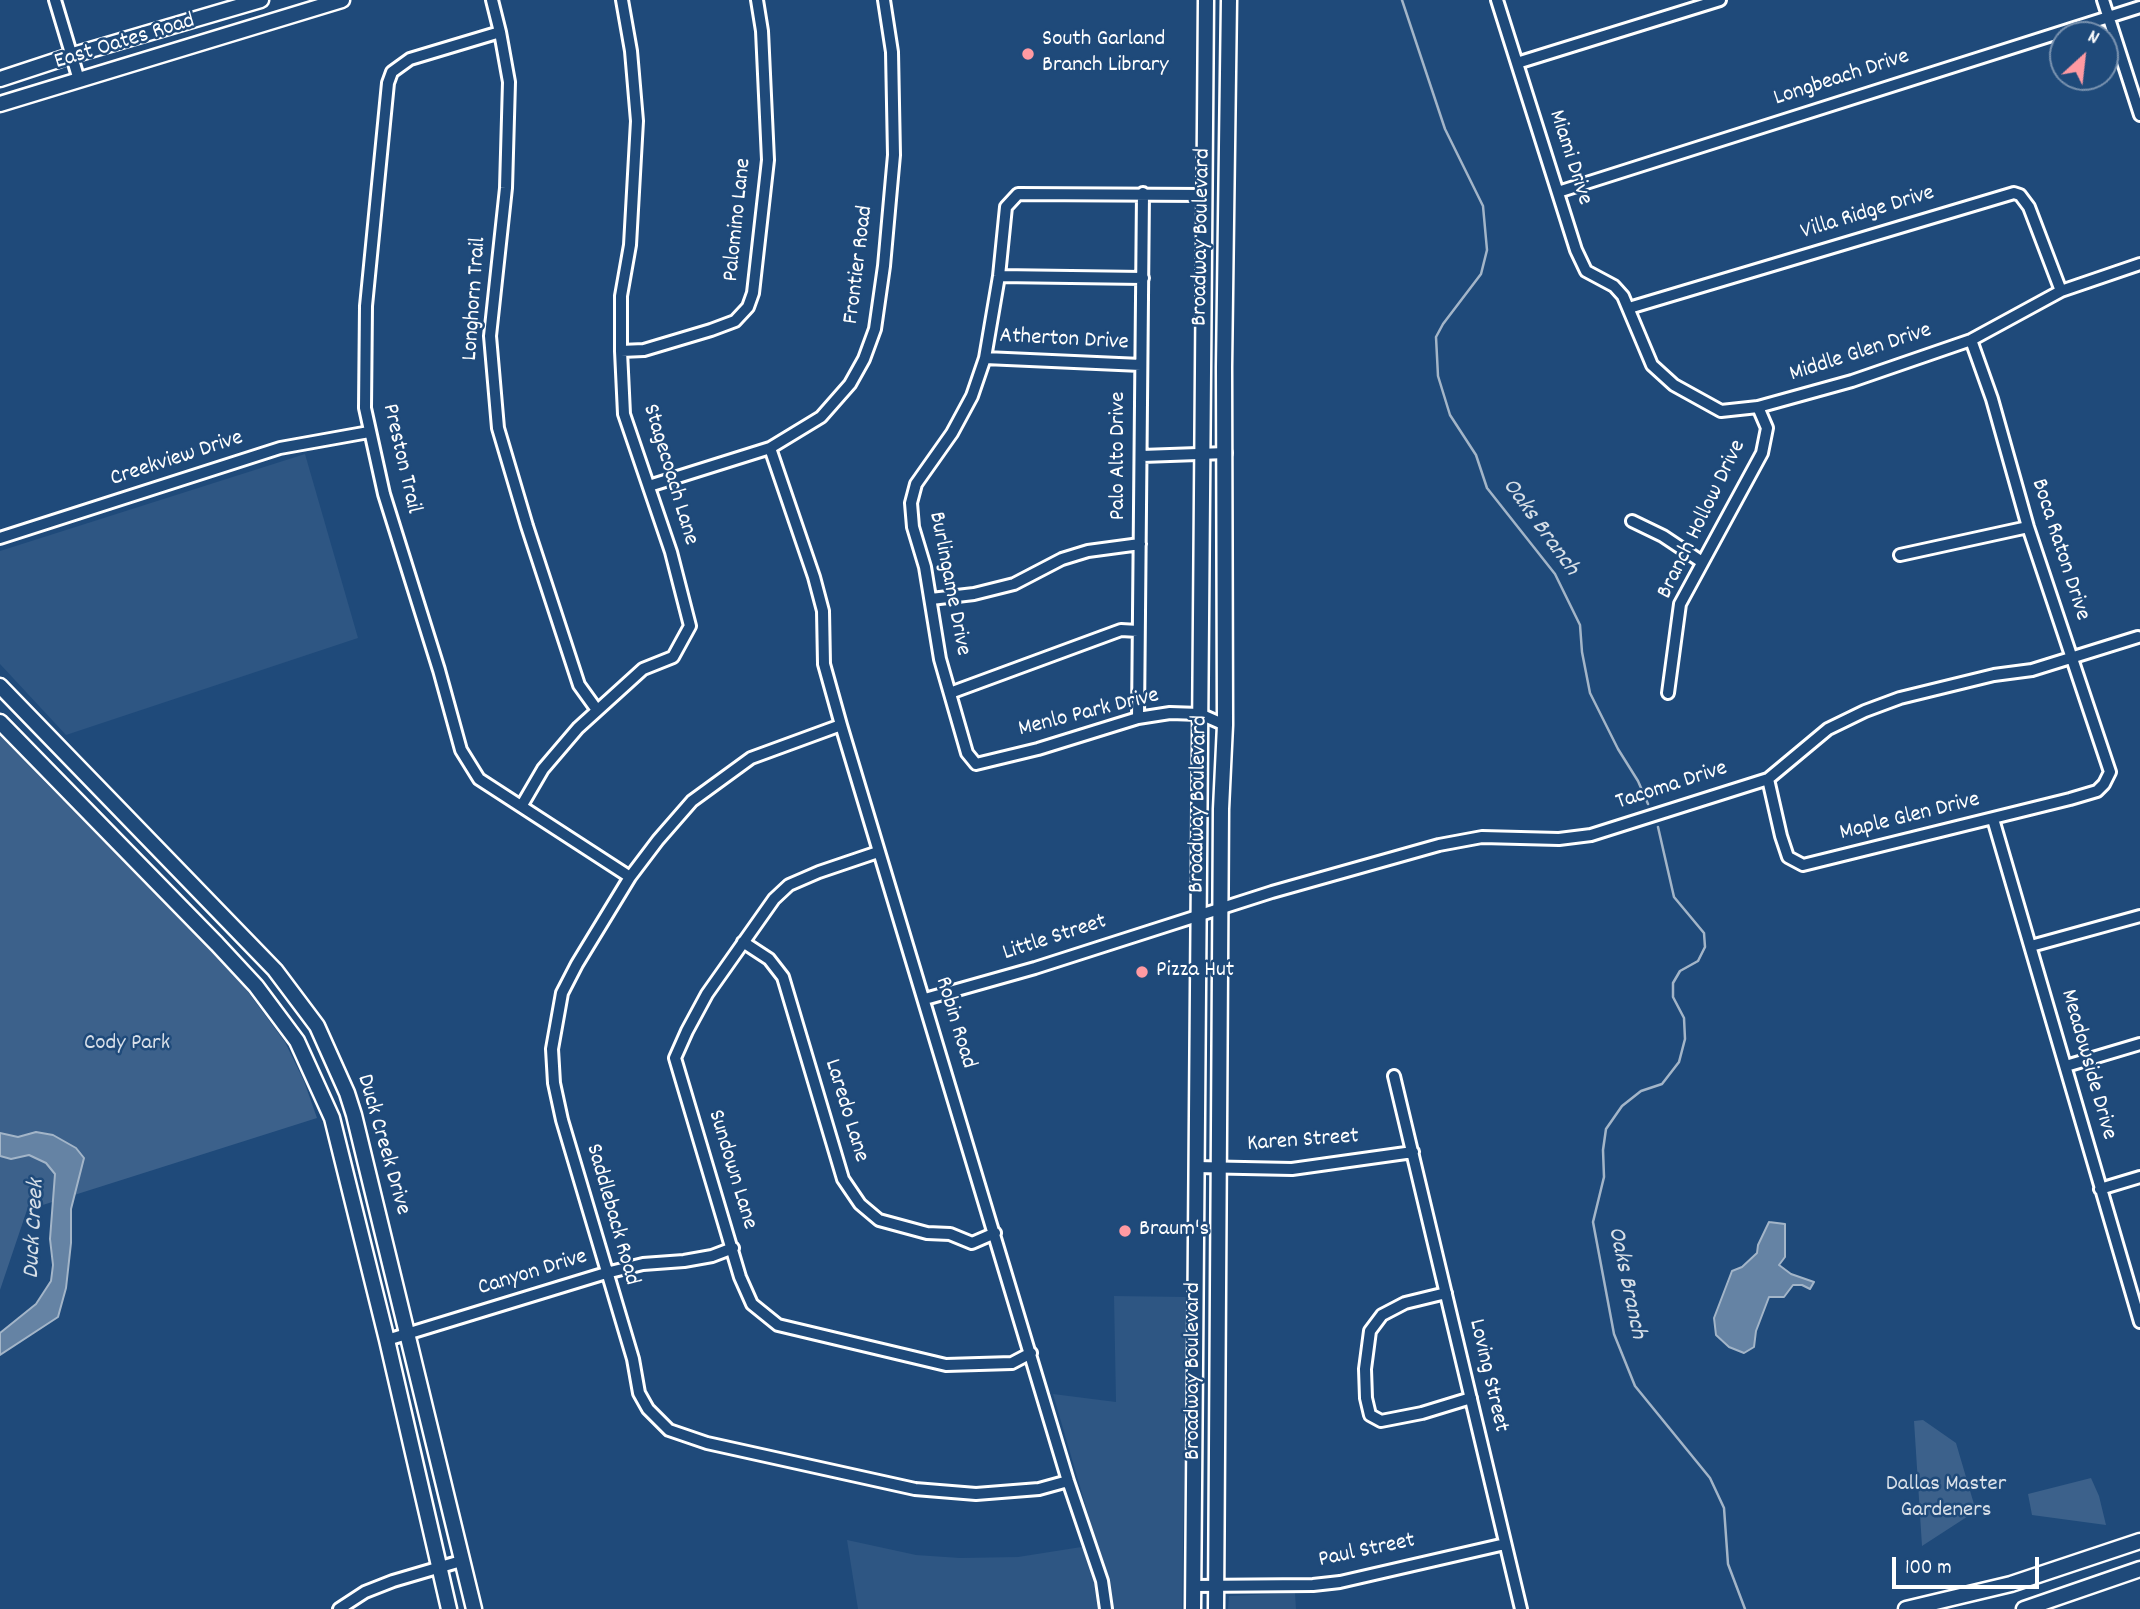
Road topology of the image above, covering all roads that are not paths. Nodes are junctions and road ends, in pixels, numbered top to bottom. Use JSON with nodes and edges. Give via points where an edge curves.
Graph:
{"nodes":[{"id":1,"x":55,"y":0,"type":"edge"},
{"id":2,"x":261,"y":0,"type":"edge"},
{"id":3,"x":342,"y":0,"type":"edge"},
{"id":4,"x":492,"y":0,"type":"edge"},
{"id":5,"x":622,"y":0,"type":"edge"},
{"id":6,"x":757,"y":0,"type":"edge"},
{"id":7,"x":884,"y":0,"type":"edge"},
{"id":8,"x":1206,"y":0,"type":"edge"},
{"id":9,"x":1229,"y":0,"type":"edge"},
{"id":10,"x":1497,"y":0,"type":"edge"},
{"id":11,"x":1720,"y":0,"type":"edge"},
{"id":12,"x":2103,"y":0,"type":"edge"},
{"id":13,"x":2140,"y":7,"type":"edge"},
{"id":14,"x":207,"y":16,"type":"junction"},
{"id":15,"x":2108,"y":17,"type":"junction"},
{"id":16,"x":500,"y":32,"type":"junction"},
{"id":17,"x":215,"y":40,"type":"junction"},
{"id":18,"x":73,"y":55,"type":"junction"},
{"id":19,"x":1517,"y":63,"type":"junction"},
{"id":20,"x":0,"y":79,"type":"edge"},
{"id":21,"x":79,"y":80,"type":"junction"},
{"id":22,"x":0,"y":104,"type":"edge"},
{"id":23,"x":2140,"y":115,"type":"edge"},
{"id":24,"x":1558,"y":192,"type":"junction"},
{"id":25,"x":1143,"y":193,"type":"junction"},
{"id":26,"x":1204,"y":195,"type":"junction"},
{"id":27,"x":2140,"y":264,"type":"edge"},
{"id":28,"x":999,"y":276,"type":"junction"},
{"id":29,"x":1143,"y":278,"type":"junction"},
{"id":30,"x":2061,"y":291,"type":"junction"},
{"id":31,"x":1629,"y":308,"type":"junction"},
{"id":32,"x":1971,"y":340,"type":"junction"},
{"id":33,"x":621,"y":351,"type":"junction"},
{"id":34,"x":985,"y":358,"type":"junction"},
{"id":35,"x":1141,"y":365,"type":"junction"},
{"id":36,"x":1758,"y":407,"type":"junction"},
{"id":37,"x":369,"y":432,"type":"junction"},
{"id":38,"x":771,"y":448,"type":"junction"},
{"id":39,"x":1202,"y":453,"type":"junction"},
{"id":40,"x":1226,"y":453,"type":"junction"},
{"id":41,"x":1142,"y":456,"type":"junction"},
{"id":42,"x":649,"y":486,"type":"junction"},
{"id":43,"x":1632,"y":520,"type":"dead end"},
{"id":44,"x":2028,"y":527,"type":"junction"},
{"id":45,"x":0,"y":538,"type":"edge"},
{"id":46,"x":1140,"y":544,"type":"junction"},
{"id":47,"x":1900,"y":555,"type":"dead end"},
{"id":48,"x":1702,"y":562,"type":"junction"},
{"id":49,"x":931,"y":599,"type":"junction"},
{"id":50,"x":1138,"y":631,"type":"junction"},
{"id":51,"x":2138,"y":637,"type":"dead end"},
{"id":52,"x":2073,"y":658,"type":"junction"},
{"id":53,"x":0,"y":686,"type":"edge"},
{"id":54,"x":950,"y":693,"type":"junction"},
{"id":55,"x":1668,"y":693,"type":"dead end"},
{"id":56,"x":597,"y":710,"type":"junction"},
{"id":57,"x":1200,"y":714,"type":"junction"},
{"id":58,"x":1139,"y":718,"type":"junction"},
{"id":59,"x":0,"y":722,"type":"edge"},
{"id":60,"x":841,"y":725,"type":"junction"},
{"id":61,"x":1225,"y":725,"type":"junction"},
{"id":62,"x":967,"y":753,"type":"joint"},
{"id":63,"x":2110,"y":772,"type":"joint"},
{"id":64,"x":1768,"y":779,"type":"junction"},
{"id":65,"x":522,"y":805,"type":"junction"},
{"id":66,"x":1993,"y":819,"type":"junction"},
{"id":67,"x":878,"y":852,"type":"junction"},
{"id":68,"x":630,"y":877,"type":"junction"},
{"id":69,"x":1221,"y":907,"type":"junction"},
{"id":70,"x":1197,"y":914,"type":"junction"},
{"id":71,"x":2140,"y":916,"type":"edge"},
{"id":72,"x":743,"y":942,"type":"junction"},
{"id":73,"x":2031,"y":946,"type":"junction"},
{"id":74,"x":275,"y":970,"type":"junction"},
{"id":75,"x":256,"y":986,"type":"junction"},
{"id":76,"x":925,"y":999,"type":"junction"},
{"id":77,"x":2140,"y":1044,"type":"edge"},
{"id":78,"x":2066,"y":1066,"type":"junction"},
{"id":79,"x":1394,"y":1076,"type":"dead end"},
{"id":80,"x":361,"y":1143,"type":"junction"},
{"id":81,"x":340,"y":1150,"type":"junction"},
{"id":82,"x":1413,"y":1152,"type":"junction"},
{"id":83,"x":1196,"y":1167,"type":"junction"},
{"id":84,"x":1219,"y":1168,"type":"junction"},
{"id":85,"x":2140,"y":1177,"type":"edge"},
{"id":86,"x":2101,"y":1189,"type":"junction"},
{"id":87,"x":995,"y":1233,"type":"junction"},
{"id":88,"x":733,"y":1248,"type":"junction"},
{"id":89,"x":606,"y":1273,"type":"junction"},
{"id":90,"x":1447,"y":1293,"type":"junction"},
{"id":91,"x":2140,"y":1319,"type":"edge"},
{"id":92,"x":408,"y":1334,"type":"junction"},
{"id":93,"x":387,"y":1340,"type":"junction"},
{"id":94,"x":1031,"y":1353,"type":"junction"},
{"id":95,"x":1471,"y":1398,"type":"junction"},
{"id":96,"x":1194,"y":1439,"type":"junction"},
{"id":97,"x":1217,"y":1441,"type":"junction"},
{"id":98,"x":1068,"y":1481,"type":"junction"},
{"id":99,"x":2140,"y":1541,"type":"edge"},
{"id":100,"x":1505,"y":1544,"type":"junction"},
{"id":101,"x":2120,"y":1548,"type":"junction"},
{"id":102,"x":461,"y":1561,"type":"junction"},
{"id":103,"x":438,"y":1566,"type":"junction"},
{"id":104,"x":2134,"y":1571,"type":"edge"},
{"id":105,"x":1193,"y":1586,"type":"junction"},
{"id":106,"x":1216,"y":1586,"type":"junction"},
{"id":107,"x":1924,"y":1607,"type":"edge"},
{"id":108,"x":339,"y":1609,"type":"edge"},
{"id":109,"x":449,"y":1609,"type":"edge"},
{"id":110,"x":474,"y":1609,"type":"edge"},
{"id":111,"x":1106,"y":1609,"type":"edge"},
{"id":112,"x":1193,"y":1609,"type":"edge"},
{"id":113,"x":1216,"y":1609,"type":"edge"},
{"id":114,"x":1521,"y":1609,"type":"edge"},
{"id":115,"x":1906,"y":1609,"type":"edge"},
{"id":116,"x":2024,"y":1609,"type":"edge"}],
"edges":[{"from":1,"to":18,"type":"street"},
{"from":2,"to":14,"type":"main road","name":"East Oates Road"},
{"from":3,"to":17,"type":"main road","name":"East Oates Road"},
{"from":4,"to":16,"type":"street","name":"Longhorn Trail"},
{"from":5,"to":33,"type":"street","name":"Stagecoach Lane","via":[[637,121],[631,245],[621,296]]},
{"from":6,"to":33,"type":"street","name":"Palomino Lane","via":[[768,160],[748,307],[734,321],[711,330],[644,350]]},
{"from":7,"to":38,"type":"street","name":"Frontier Road","via":[[892,52],[894,155],[875,329],[850,384],[821,417]]},
{"from":8,"to":26,"type":"main road","name":"Broadway Boulevard"},
{"from":9,"to":40,"type":"main road","name":"Broadway Boulevard"},
{"from":10,"to":19,"type":"street","name":"Miami Drive"},
{"from":11,"to":19,"type":"street"},
{"from":12,"to":15,"type":"street"},
{"from":13,"to":15,"type":"street","name":"Longbeach Drive"},
{"from":14,"to":17,"type":"main road"},
{"from":14,"to":18,"type":"main road","name":"East Oates Road"},
{"from":15,"to":23,"type":"street"},
{"from":15,"to":24,"type":"street","name":"Longbeach Drive"},
{"from":16,"to":37,"type":"street","name":"Preston Trail","via":[[410,60],[392,72],[388,83],[366,306]]},
{"from":16,"to":56,"type":"street","name":"Longhorn Trail","via":[[509,82],[506,188],[490,336],[498,428],[579,685]]},
{"from":17,"to":21,"type":"main road","name":"East Oates Road"},
{"from":18,"to":20,"type":"main road","name":"East Oates Road"},
{"from":18,"to":21,"type":"street"},
{"from":19,"to":24,"type":"street","name":"Miami Drive"},
{"from":21,"to":22,"type":"main road","name":"East Oates Road"},
{"from":24,"to":31,"type":"street","name":"Miami Drive","via":[[1586,271],[1614,286]]},
{"from":25,"to":26,"type":"street"},
{"from":25,"to":28,"type":"street","name":"Burlingame Drive","via":[[1018,194],[1006,208]]},
{"from":25,"to":29,"type":"street","name":"Palo Alto Drive"},
{"from":26,"to":39,"type":"main road","name":"Broadway Boulevard"},
{"from":27,"to":30,"type":"street","name":"Middle Glen Drive"},
{"from":28,"to":29,"type":"street"},
{"from":28,"to":34,"type":"street","name":"Burlingame Drive"},
{"from":29,"to":35,"type":"street","name":"Palo Alto Drive"},
{"from":30,"to":31,"type":"street","name":"Villa Ridge Drive","via":[[2029,207],[2014,193]]},
{"from":30,"to":32,"type":"street","name":"Middle Glen Drive"},
{"from":31,"to":36,"type":"street","name":"Middle Glen Drive","via":[[1652,365],[1674,385],[1721,411]]},
{"from":32,"to":36,"type":"street","name":"Middle Glen Drive"},
{"from":32,"to":44,"type":"street","name":"Boca Raton Drive"},
{"from":33,"to":42,"type":"street","name":"Stagecoach Lane","via":[[624,414]]},
{"from":34,"to":35,"type":"street","name":"Atherton Drive"},
{"from":34,"to":49,"type":"street","name":"Burlingame Drive","via":[[972,396],[916,484],[911,503]]},
{"from":35,"to":41,"type":"street","name":"Palo Alto Drive"},
{"from":36,"to":48,"type":"street","name":"Branch Hollow Drive","via":[[1767,428],[1762,453]]},
{"from":37,"to":45,"type":"street","name":"Creekview Drive","via":[[280,448]]},
{"from":37,"to":65,"type":"street","name":"Preston Trail","via":[[461,750],[479,779]]},
{"from":38,"to":42,"type":"street","name":"Frontier Road"},
{"from":38,"to":60,"type":"street","name":"Robin Road","via":[[823,611],[824,664]]},
{"from":39,"to":40,"type":"street"},
{"from":39,"to":41,"type":"street"},
{"from":39,"to":57,"type":"main road","name":"Broadway Boulevard"},
{"from":40,"to":61,"type":"main road","name":"Broadway Boulevard"},
{"from":41,"to":46,"type":"street","name":"Palo Alto Drive"},
{"from":42,"to":56,"type":"street","name":"Stagecoach Lane","via":[[690,626],[673,657],[643,669]]},
{"from":43,"to":48,"type":"street"},
{"from":44,"to":47,"type":"street"},
{"from":44,"to":52,"type":"street","name":"Boca Raton Drive"},
{"from":46,"to":49,"type":"street","via":[[1062,559],[1014,584]]},
{"from":46,"to":50,"type":"street","name":"Palo Alto Drive"},
{"from":48,"to":55,"type":"street","name":"Branch Hollow Drive","via":[[1681,604]]},
{"from":49,"to":54,"type":"street","name":"Burlingame Drive"},
{"from":50,"to":54,"type":"street","via":[[1121,631]]},
{"from":50,"to":58,"type":"street","name":"Palo Alto Drive"},
{"from":51,"to":52,"type":"street","name":"Tacoma Drive"},
{"from":52,"to":63,"type":"street","name":"Boca Raton Drive"},
{"from":52,"to":64,"type":"street","name":"Tacoma Drive","via":[[1864,710],[1828,729]]},
{"from":53,"to":74,"type":"main road","name":"Duck Creek Drive"},
{"from":54,"to":62,"type":"street","name":"Burlingame Drive"},
{"from":56,"to":65,"type":"street","name":"Stagecoach Lane","via":[[543,769]]},
{"from":57,"to":58,"type":"street","name":"Menlo Park Drive"},
{"from":57,"to":61,"type":"street","name":"Menlo Park Drive"},
{"from":57,"to":70,"type":"main road","name":"Broadway Boulevard"},
{"from":58,"to":62,"type":"street","name":"Menlo Park Drive","via":[[976,764]]},
{"from":59,"to":75,"type":"main road","name":"Duck Creek Drive"},
{"from":60,"to":67,"type":"street","name":"Robin Road"},
{"from":60,"to":68,"type":"street","name":"Saddleback Road","via":[[751,758],[692,801]]},
{"from":61,"to":69,"type":"main road","name":"Broadway Boulevard"},
{"from":63,"to":66,"type":"street","name":"Maple Glen Drive","via":[[2097,791]]},
{"from":64,"to":66,"type":"street","name":"Maple Glen Drive","via":[[1788,857],[1803,865]]},
{"from":64,"to":69,"type":"street","name":"Tacoma Drive","via":[[1591,835],[1482,837],[1439,845]]},
{"from":65,"to":68,"type":"street","name":"Preston Trail"},
{"from":66,"to":73,"type":"street","name":"Meadowside Drive"},
{"from":67,"to":72,"type":"street","name":"Sundown Lane","via":[[789,885]]},
{"from":67,"to":76,"type":"street","name":"Robin Road"},
{"from":68,"to":89,"type":"street","name":"Saddleback Road","via":[[562,993],[552,1049],[562,1120]]},
{"from":69,"to":70,"type":"street","name":"Tacoma Drive"},
{"from":69,"to":84,"type":"main road","name":"Broadway Boulevard"},
{"from":70,"to":76,"type":"street","name":"Little Street"},
{"from":70,"to":83,"type":"main road","name":"Broadway Boulevard"},
{"from":71,"to":73,"type":"street"},
{"from":72,"to":87,"type":"street","name":"Laredo Lane","via":[[769,959],[783,976],[843,1180],[860,1204],[878,1220],[950,1234],[972,1243]]},
{"from":72,"to":88,"type":"street","name":"Sundown Lane","via":[[675,1058]]},
{"from":73,"to":78,"type":"street","name":"Meadowside Drive"},
{"from":74,"to":75,"type":"main road"},
{"from":74,"to":80,"type":"main road","name":"Duck Creek Drive","via":[[317,1026],[347,1093]]},
{"from":75,"to":81,"type":"main road","name":"Duck Creek Drive","via":[[297,1041],[332,1118]]},
{"from":76,"to":87,"type":"street","name":"Robin Road"},
{"from":77,"to":78,"type":"street"},
{"from":78,"to":86,"type":"street","name":"Meadowside Drive"},
{"from":79,"to":82,"type":"street","name":"Loving Street"},
{"from":80,"to":81,"type":"main road"},
{"from":80,"to":92,"type":"main road","name":"Duck Creek Drive"},
{"from":81,"to":93,"type":"main road","name":"Duck Creek Drive"},
{"from":82,"to":84,"type":"street","name":"Karen Street","via":[[1292,1169]]},
{"from":82,"to":90,"type":"street","name":"Loving Street"},
{"from":83,"to":84,"type":"street","name":"Karen Street"},
{"from":83,"to":96,"type":"main road","name":"Broadway Boulevard"},
{"from":84,"to":97,"type":"main road","name":"Broadway Boulevard"},
{"from":85,"to":86,"type":"street"},
{"from":86,"to":91,"type":"street","name":"Meadowside Drive"},
{"from":87,"to":94,"type":"street","name":"Robin Road"},
{"from":88,"to":89,"type":"street","name":"Canyon Drive","via":[[693,1260]]},
{"from":88,"to":94,"type":"street","name":"Sundown Lane","via":[[752,1304],[778,1325],[946,1365],[1012,1363]]},
{"from":89,"to":92,"type":"street","name":"Canyon Drive"},
{"from":89,"to":98,"type":"street","name":"Saddleback Road","via":[[639,1393],[668,1430],[915,1489],[976,1494],[1039,1489]]},
{"from":90,"to":95,"type":"street","name":"Loving Street"},
{"from":90,"to":95,"type":"street","via":[[1405,1303],[1382,1315],[1370,1331],[1366,1398],[1370,1415],[1381,1421]]},
{"from":92,"to":93,"type":"street","name":"Canyon Drive"},
{"from":92,"to":102,"type":"main road","name":"Duck Creek Drive"},
{"from":93,"to":103,"type":"main road","name":"Duck Creek Drive"},
{"from":94,"to":98,"type":"street","name":"Robin Road"},
{"from":95,"to":100,"type":"street","name":"Loving Street"},
{"from":96,"to":97,"type":"main road"},
{"from":96,"to":105,"type":"main road","name":"Broadway Boulevard"},
{"from":97,"to":106,"type":"main road","name":"Broadway Boulevard"},
{"from":98,"to":111,"type":"street","name":"Robin Road"},
{"from":99,"to":101,"type":"main road"},
{"from":100,"to":106,"type":"street","name":"Paul Street","via":[[1340,1582]]},
{"from":100,"to":114,"type":"street","name":"Loving Street"},
{"from":101,"to":104,"type":"main road"},
{"from":101,"to":107,"type":"main road"},
{"from":102,"to":103,"type":"street"},
{"from":102,"to":110,"type":"main road","name":"Duck Creek Drive"},
{"from":103,"to":108,"type":"street","via":[[365,1592]]},
{"from":103,"to":109,"type":"main road","name":"Duck Creek Drive"},
{"from":104,"to":116,"type":"main road"},
{"from":105,"to":106,"type":"street","name":"Paul Street"},
{"from":105,"to":112,"type":"main road","name":"Broadway Boulevard"},
{"from":106,"to":113,"type":"main road","name":"Broadway Boulevard"},
{"from":107,"to":115,"type":"main road"}]}
